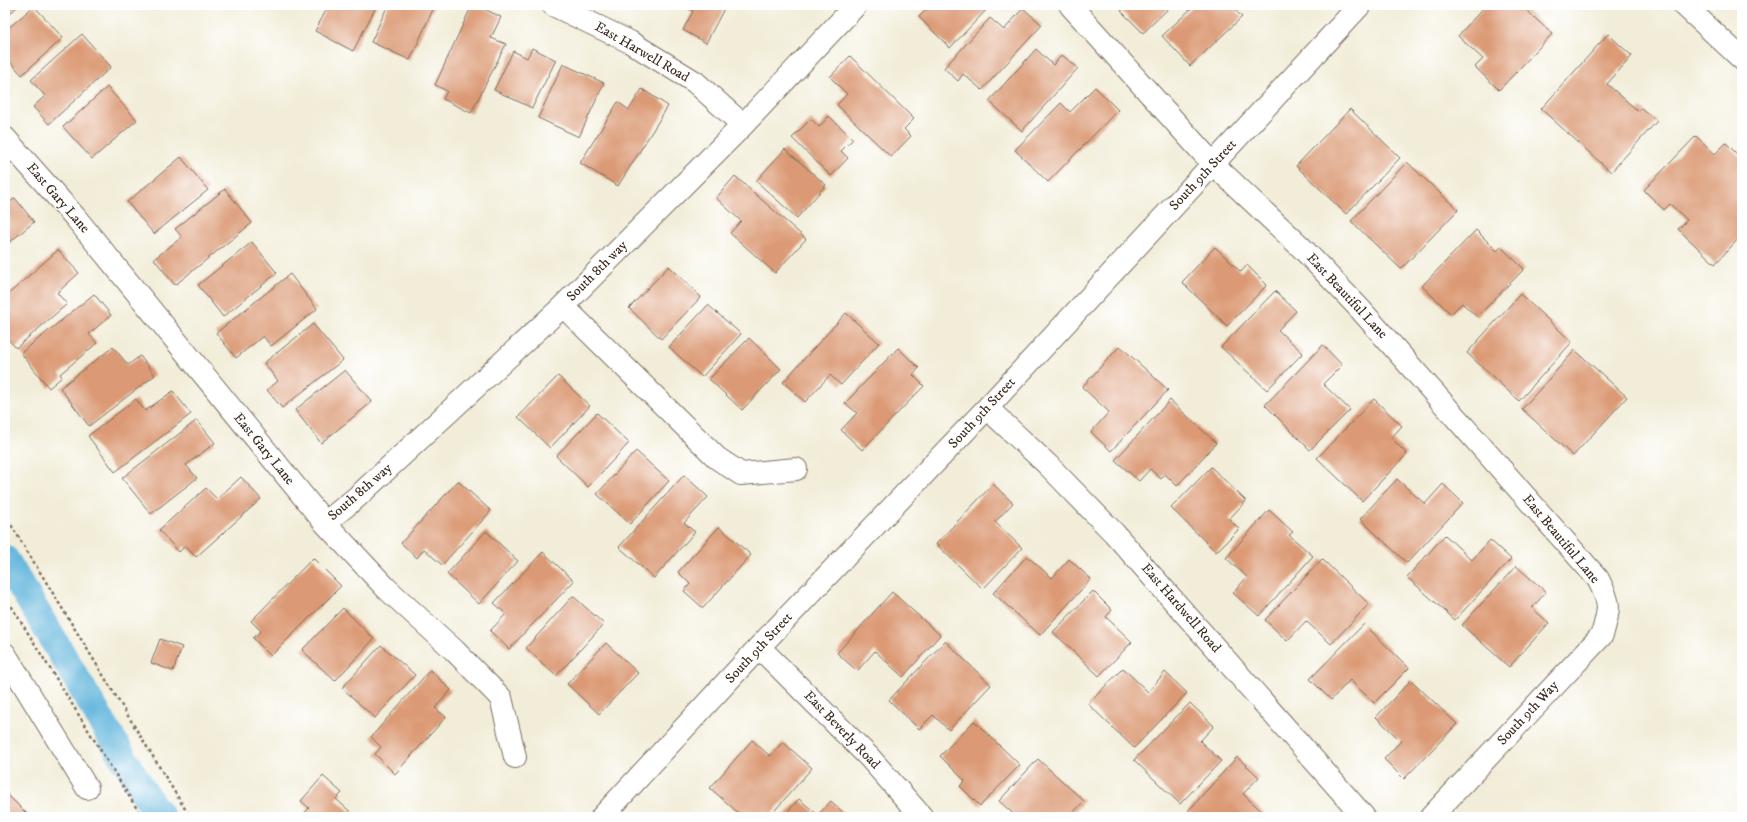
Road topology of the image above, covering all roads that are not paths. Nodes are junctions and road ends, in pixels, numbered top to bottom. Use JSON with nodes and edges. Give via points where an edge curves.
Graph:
{"nodes":[{"id":1,"x":553,"y":5,"type":"edge"},
{"id":2,"x":856,"y":5,"type":"edge"},
{"id":3,"x":1070,"y":5,"type":"edge"},
{"id":4,"x":1360,"y":5,"type":"edge"},
{"id":5,"x":1684,"y":5,"type":"edge"},
{"id":6,"x":1742,"y":59,"type":"edge"},
{"id":7,"x":743,"y":125,"type":"junction"},
{"id":8,"x":5,"y":138,"type":"edge"},
{"id":9,"x":1213,"y":164,"type":"junction"},
{"id":10,"x":563,"y":306,"type":"junction"},
{"id":11,"x":987,"y":408,"type":"junction"},
{"id":12,"x":796,"y":469,"type":"dead end"},
{"id":13,"x":325,"y":523,"type":"junction"},
{"id":14,"x":1608,"y":600,"type":"joint"},
{"id":15,"x":759,"y":647,"type":"junction"},
{"id":16,"x":5,"y":654,"type":"edge"},
{"id":17,"x":515,"y":756,"type":"dead end"},
{"id":18,"x":87,"y":788,"type":"dead end"},
{"id":19,"x":602,"y":817,"type":"edge"},
{"id":20,"x":922,"y":817,"type":"edge"},
{"id":21,"x":1364,"y":817,"type":"edge"},
{"id":22,"x":1431,"y":817,"type":"edge"}],
"edges":[{"from":1,"to":7,"type":"street","name":"East Harwell Road","via":[[630,42],[695,82]]},
{"from":2,"to":7,"type":"street","name":"South 8th way"},
{"from":3,"to":9,"type":"street","name":"East Beautiful Lane"},
{"from":4,"to":9,"type":"street","name":"South 9th Street"},
{"from":5,"to":6,"type":"street"},
{"from":7,"to":10,"type":"street","name":"South 8th way"},
{"from":8,"to":13,"type":"street","name":"East Gary Lane","via":[[80,223]]},
{"from":9,"to":11,"type":"street","name":"South 9th Street"},
{"from":9,"to":14,"type":"street","name":"East Beautiful Lane","via":[[1302,248],[1365,315],[1598,579]]},
{"from":10,"to":12,"type":"street","via":[[717,458],[741,474]]},
{"from":10,"to":13,"type":"street","name":"South 8th way"},
{"from":11,"to":15,"type":"street","name":"South 9th Street"},
{"from":11,"to":21,"type":"street","name":"East Hardwell Road","via":[[1048,465],[1114,533]]},
{"from":13,"to":17,"type":"street","name":"East Gary Lane","via":[[386,588],[454,650],[501,698]]},
{"from":14,"to":22,"type":"street","name":"South 9th Way","via":[[1607,618],[1602,635]]},
{"from":15,"to":19,"type":"street","name":"South 9th Street"},
{"from":15,"to":20,"type":"street","name":"East Beverly Road","via":[[869,757]]},
{"from":16,"to":18,"type":"street"}]}
